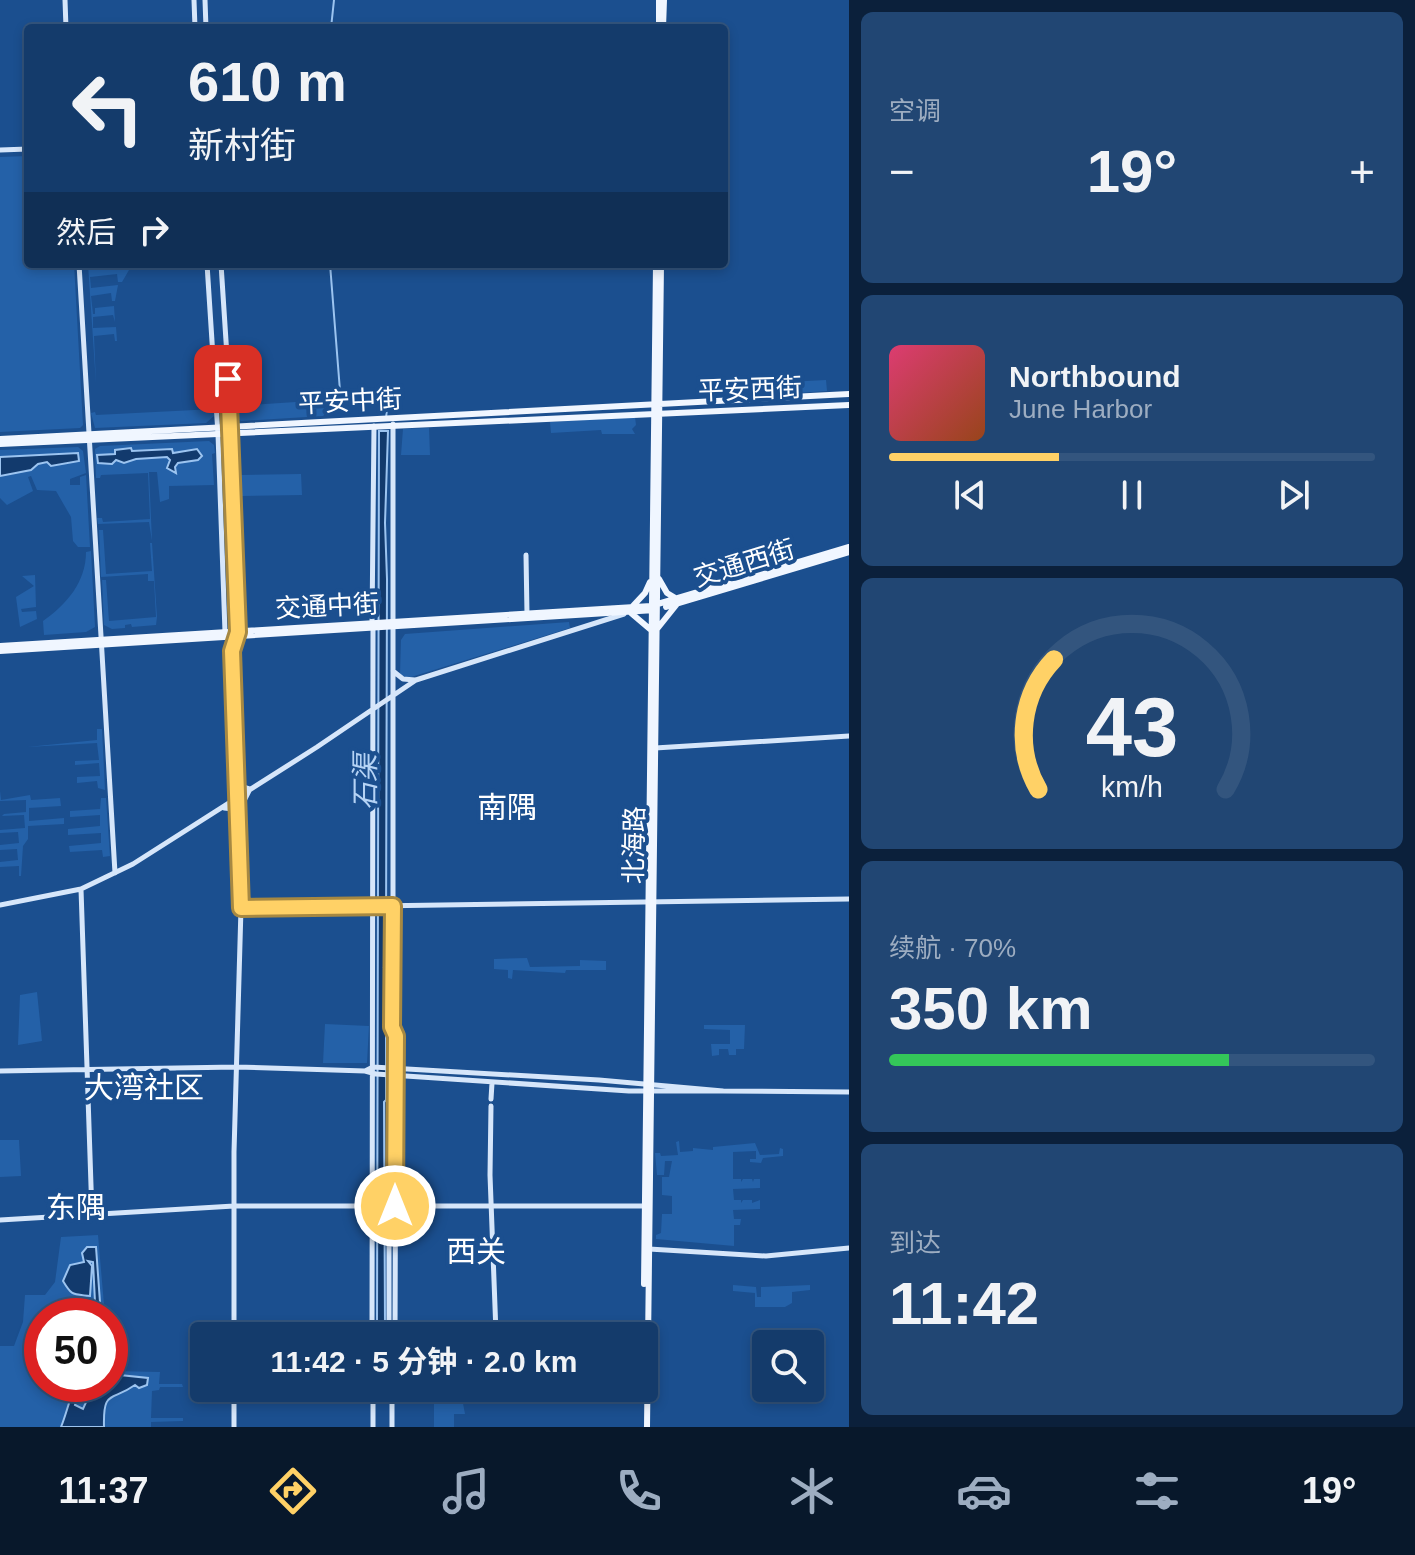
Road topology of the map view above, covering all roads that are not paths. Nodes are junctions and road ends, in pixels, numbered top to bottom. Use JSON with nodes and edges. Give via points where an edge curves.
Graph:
{"nodes":[{"id":1,"x":65,"y":0,"type":"edge"},
{"id":2,"x":194,"y":0,"type":"edge"},
{"id":3,"x":205,"y":0,"type":"edge"},
{"id":4,"x":662,"y":0,"type":"edge"},
{"id":5,"x":66,"y":24,"type":"edge"},
{"id":6,"x":195,"y":24,"type":"edge"},
{"id":7,"x":206,"y":24,"type":"edge"},
{"id":8,"x":661,"y":24,"type":"edge"},
{"id":9,"x":24,"y":149,"type":"edge"},
{"id":10,"x":0,"y":150,"type":"edge"},
{"id":11,"x":79,"y":268,"type":"edge"},
{"id":12,"x":207,"y":268,"type":"edge"},
{"id":13,"x":221,"y":268,"type":"edge"},
{"id":14,"x":658,"y":268,"type":"edge"},
{"id":15,"x":849,"y":394,"type":"edge"},
{"id":16,"x":849,"y":405,"type":"edge"},
{"id":17,"x":656,"y":409,"type":"junction"},
{"id":18,"x":391,"y":422,"type":"junction"},
{"id":19,"x":376,"y":424,"type":"junction"},
{"id":20,"x":232,"y":430,"type":"junction"},
{"id":21,"x":217,"y":431,"type":"junction"},
{"id":22,"x":88,"y":437,"type":"junction"},
{"id":23,"x":0,"y":442,"type":"edge"},
{"id":24,"x":849,"y":550,"type":"edge"},
{"id":25,"x":526,"y":555,"type":"dead end"},
{"id":26,"x":654,"y":576,"type":"junction"},
{"id":27,"x":677,"y":601,"type":"junction"},
{"id":28,"x":654,"y":608,"type":"junction"},
{"id":29,"x":629,"y":611,"type":"junction"},
{"id":30,"x":527,"y":614,"type":"junction"},
{"id":31,"x":391,"y":625,"type":"junction"},
{"id":32,"x":375,"y":626,"type":"junction"},
{"id":33,"x":654,"y":630,"type":"junction"},
{"id":34,"x":238,"y":634,"type":"junction"},
{"id":35,"x":225,"y":635,"type":"junction"},
{"id":36,"x":101,"y":643,"type":"junction"},
{"id":37,"x":0,"y":649,"type":"edge"},
{"id":38,"x":232,"y":651,"type":"junction"},
{"id":39,"x":393,"y":671,"type":"junction"},
{"id":40,"x":416,"y":680,"type":"junction"},
{"id":41,"x":390,"y":697,"type":"junction"},
{"id":42,"x":375,"y":708,"type":"junction"},
{"id":43,"x":363,"y":716,"type":"junction"},
{"id":44,"x":374,"y":721,"type":"junction"},
{"id":45,"x":849,"y":736,"type":"edge"},
{"id":46,"x":652,"y":748,"type":"junction"},
{"id":47,"x":236,"y":782,"type":"junction"},
{"id":48,"x":250,"y":789,"type":"junction"},
{"id":49,"x":237,"y":798,"type":"junction"},
{"id":50,"x":222,"y":807,"type":"junction"},
{"id":51,"x":237,"y":815,"type":"junction"},
{"id":52,"x":115,"y":873,"type":"junction"},
{"id":53,"x":81,"y":889,"type":"junction"},
{"id":54,"x":849,"y":899,"type":"edge"},
{"id":55,"x":650,"y":900,"type":"junction"},
{"id":56,"x":0,"y":905,"type":"edge"},
{"id":57,"x":375,"y":906,"type":"junction"},
{"id":58,"x":390,"y":906,"type":"junction"},
{"id":59,"x":241,"y":908,"type":"junction"},
{"id":60,"x":236,"y":1067,"type":"junction"},
{"id":61,"x":88,"y":1070,"type":"junction"},
{"id":62,"x":375,"y":1070,"type":"junction"},
{"id":63,"x":0,"y":1071,"type":"edge"},
{"id":64,"x":390,"y":1071,"type":"junction"},
{"id":65,"x":492,"y":1083,"type":"junction"},
{"id":66,"x":648,"y":1088,"type":"junction"},
{"id":67,"x":849,"y":1092,"type":"edge"},
{"id":68,"x":491,"y":1205,"type":"junction"},
{"id":69,"x":234,"y":1206,"type":"junction"},
{"id":70,"x":390,"y":1206,"type":"junction"},
{"id":71,"x":645,"y":1206,"type":"junction"},
{"id":72,"x":376,"y":1207,"type":"junction"},
{"id":73,"x":92,"y":1215,"type":"junction"},
{"id":74,"x":0,"y":1220,"type":"edge"},
{"id":75,"x":849,"y":1248,"type":"edge"},
{"id":76,"x":649,"y":1249,"type":"junction"},
{"id":77,"x":234,"y":1322,"type":"edge"},
{"id":78,"x":374,"y":1322,"type":"edge"},
{"id":79,"x":391,"y":1322,"type":"edge"},
{"id":80,"x":496,"y":1322,"type":"edge"},
{"id":81,"x":645,"y":1322,"type":"edge"},
{"id":82,"x":646,"y":1322,"type":"edge"},
{"id":83,"x":234,"y":1402,"type":"edge"},
{"id":84,"x":373,"y":1402,"type":"edge"},
{"id":85,"x":392,"y":1402,"type":"edge"},
{"id":86,"x":644,"y":1402,"type":"edge"},
{"id":87,"x":645,"y":1402,"type":"edge"},
{"id":88,"x":234,"y":1427,"type":"edge"},
{"id":89,"x":373,"y":1427,"type":"edge"},
{"id":90,"x":392,"y":1427,"type":"edge"},
{"id":91,"x":645,"y":1427,"type":"edge"}],
"edges":[{"from":1,"to":5,"type":"street"},
{"from":2,"to":6,"type":"street"},
{"from":3,"to":7,"type":"street"},
{"from":4,"to":8,"type":"main road"},
{"from":9,"to":10,"type":"street"},
{"from":11,"to":22,"type":"street"},
{"from":12,"to":21,"type":"street"},
{"from":13,"to":20,"type":"street"},
{"from":14,"to":17,"type":"main road","name":"北海路"},
{"from":15,"to":17,"type":"main road","name":"平安西街"},
{"from":16,"to":17,"type":"main road","name":"平安西街"},
{"from":17,"to":18,"type":"main road","name":"平安中街"},
{"from":17,"to":26,"type":"main road","name":"北海路"},
{"from":18,"to":19,"type":"main road","name":"平安中街"},
{"from":18,"to":31,"type":"street"},
{"from":19,"to":20,"type":"main road","name":"平安中街"},
{"from":19,"to":32,"type":"street"},
{"from":20,"to":21,"type":"main road","name":"平安中街"},
{"from":20,"to":34,"type":"street"},
{"from":21,"to":22,"type":"main road","name":"平安中街"},
{"from":21,"to":35,"type":"street"},
{"from":22,"to":23,"type":"main road","name":"平安中街"},
{"from":22,"to":36,"type":"street"},
{"from":24,"to":27,"type":"main road","name":"交通西街"},
{"from":25,"to":30,"type":"street"},
{"from":26,"to":27,"type":"main road"},
{"from":26,"to":28,"type":"main road","name":"北海路"},
{"from":26,"to":29,"type":"main road"},
{"from":27,"to":28,"type":"main road","name":"交通西街"},
{"from":27,"to":33,"type":"main road"},
{"from":28,"to":29,"type":"main road","name":"交通中街"},
{"from":28,"to":33,"type":"main road","name":"北海路"},
{"from":29,"to":30,"type":"main road","name":"交通中街"},
{"from":29,"to":31,"type":"main road","name":"交通中街"},
{"from":29,"to":33,"type":"main road"},
{"from":29,"to":40,"type":"street"},
{"from":30,"to":31,"type":"main road","name":"交通中街"},
{"from":31,"to":32,"type":"main road","name":"交通中街"},
{"from":31,"to":39,"type":"street"},
{"from":32,"to":34,"type":"main road","name":"交通中街"},
{"from":32,"to":42,"type":"street"},
{"from":33,"to":46,"type":"main road","name":"北海路"},
{"from":34,"to":35,"type":"main road","name":"交通中街"},
{"from":34,"to":38,"type":"street"},
{"from":35,"to":36,"type":"main road","name":"交通中街"},
{"from":35,"to":38,"type":"street"},
{"from":36,"to":37,"type":"main road","name":"交通中街"},
{"from":36,"to":52,"type":"street"},
{"from":38,"to":47,"type":"street"},
{"from":39,"to":40,"type":"street"},
{"from":39,"to":41,"type":"street"},
{"from":40,"to":41,"type":"street"},
{"from":41,"to":42,"type":"street"},
{"from":41,"to":58,"type":"street"},
{"from":42,"to":43,"type":"street"},
{"from":42,"to":44,"type":"street"},
{"from":43,"to":44,"type":"street"},
{"from":43,"to":48,"type":"street"},
{"from":44,"to":57,"type":"street"},
{"from":45,"to":46,"type":"street"},
{"from":46,"to":55,"type":"main road","name":"北海路"},
{"from":47,"to":48,"type":"street"},
{"from":47,"to":49,"type":"street"},
{"from":47,"to":50,"type":"street"},
{"from":48,"to":49,"type":"street"},
{"from":48,"to":51,"type":"street"},
{"from":49,"to":50,"type":"street"},
{"from":49,"to":51,"type":"street"},
{"from":50,"to":51,"type":"street"},
{"from":50,"to":52,"type":"street"},
{"from":51,"to":59,"type":"street"},
{"from":52,"to":53,"type":"street"},
{"from":53,"to":56,"type":"street"},
{"from":53,"to":61,"type":"street"},
{"from":54,"to":55,"type":"street"},
{"from":55,"to":58,"type":"street"},
{"from":55,"to":66,"type":"main road","name":"北海路"},
{"from":57,"to":58,"type":"street"},
{"from":57,"to":59,"type":"street"},
{"from":57,"to":62,"type":"street"},
{"from":58,"to":64,"type":"street"},
{"from":59,"to":60,"type":"street"},
{"from":60,"to":61,"type":"street"},
{"from":60,"to":62,"type":"street"},
{"from":60,"to":69,"type":"street"},
{"from":61,"to":63,"type":"street"},
{"from":61,"to":73,"type":"street"},
{"from":62,"to":64,"type":"street"},
{"from":62,"to":72,"type":"street"},
{"from":64,"to":65,"type":"street"},
{"from":64,"to":66,"type":"street","via":[[599,1080]]},
{"from":64,"to":70,"type":"street"},
{"from":65,"to":66,"type":"street"},
{"from":65,"to":68,"type":"street"},
{"from":66,"to":67,"type":"street"},
{"from":66,"to":71,"type":"main road","name":"北海路"},
{"from":66,"to":76,"type":"main road","name":"北海路"},
{"from":68,"to":70,"type":"street"},
{"from":68,"to":71,"type":"street"},
{"from":68,"to":80,"type":"street"},
{"from":69,"to":72,"type":"street"},
{"from":69,"to":73,"type":"street"},
{"from":69,"to":77,"type":"street"},
{"from":70,"to":72,"type":"street"},
{"from":70,"to":79,"type":"street"},
{"from":71,"to":81,"type":"main road","name":"北海路"},
{"from":72,"to":78,"type":"street"},
{"from":73,"to":74,"type":"street"},
{"from":75,"to":76,"type":"street","via":[[766,1256]]},
{"from":76,"to":82,"type":"main road","name":"北海路"},
{"from":83,"to":88,"type":"street"},
{"from":84,"to":89,"type":"street"},
{"from":85,"to":90,"type":"street"},
{"from":86,"to":91,"type":"main road","name":"北海路"},
{"from":87,"to":91,"type":"main road","name":"北海路"}]}
